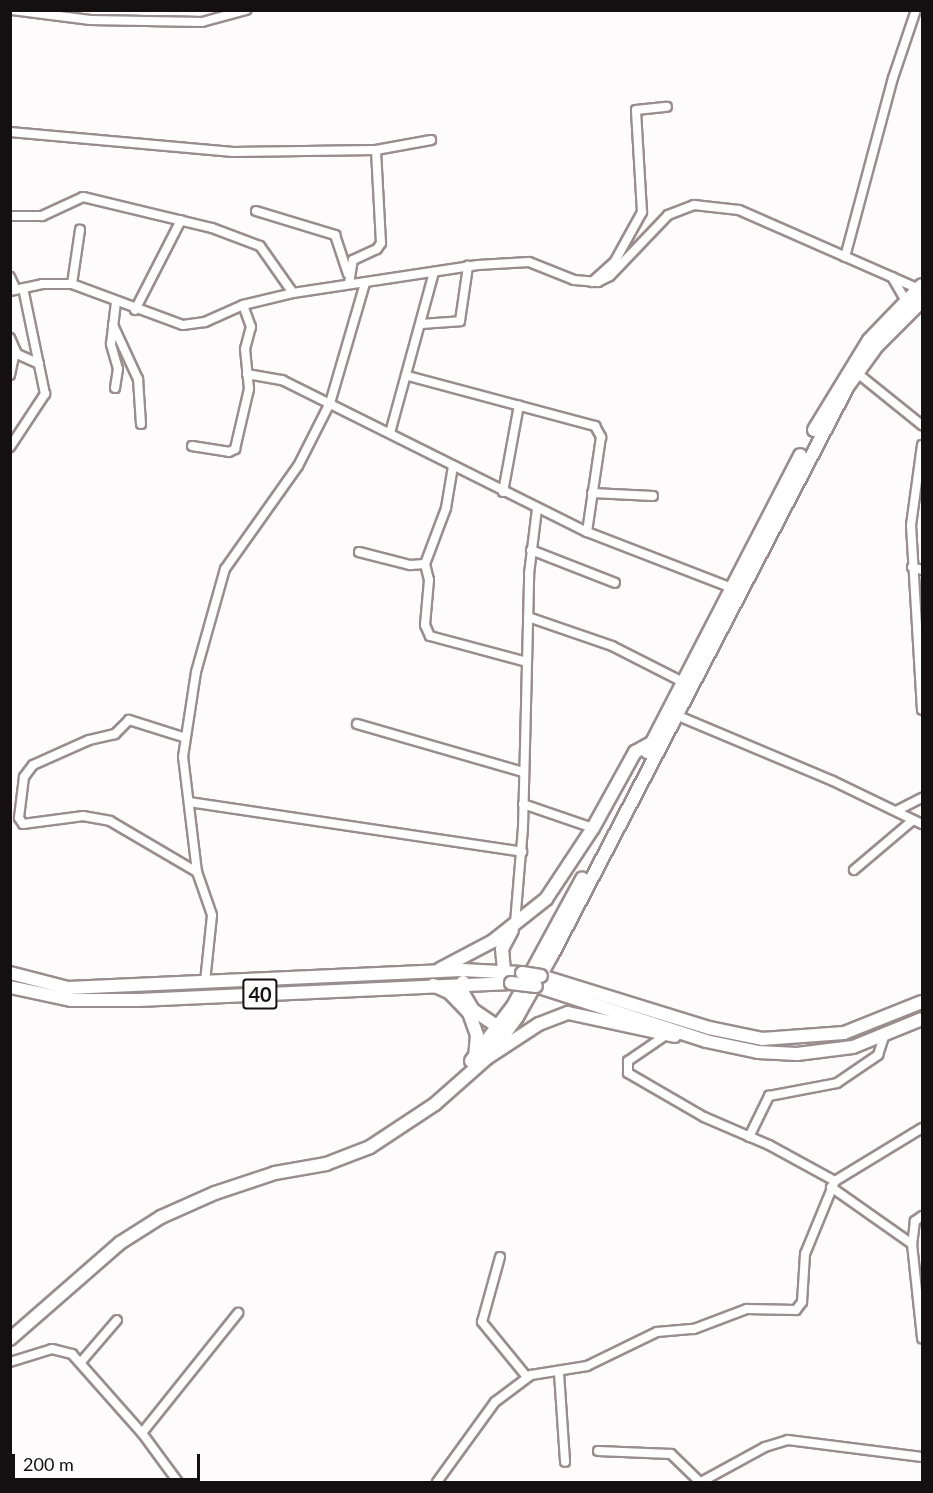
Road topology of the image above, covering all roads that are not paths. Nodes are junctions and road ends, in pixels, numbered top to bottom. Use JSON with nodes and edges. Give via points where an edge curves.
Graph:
{"nodes":[{"id":1,"x":12,"y":10,"type":"edge"},
{"id":2,"x":246,"y":10,"type":"edge"},
{"id":3,"x":916,"y":10,"type":"edge"},
{"id":4,"x":667,"y":106,"type":"dead end"},
{"id":5,"x":10,"y":132,"type":"edge"},
{"id":6,"x":431,"y":140,"type":"dead end"},
{"id":7,"x":376,"y":150,"type":"junction"},
{"id":8,"x":255,"y":211,"type":"dead end"},
{"id":9,"x":10,"y":216,"type":"edge"},
{"id":10,"x":181,"y":220,"type":"junction"},
{"id":11,"x":80,"y":230,"type":"dead end"},
{"id":12,"x":845,"y":257,"type":"junction"},
{"id":13,"x":468,"y":266,"type":"junction"},
{"id":14,"x":434,"y":272,"type":"junction"},
{"id":15,"x":10,"y":277,"type":"edge"},
{"id":16,"x":892,"y":278,"type":"junction"},
{"id":17,"x":349,"y":280,"type":"junction"},
{"id":18,"x":591,"y":282,"type":"junction"},
{"id":19,"x":365,"y":283,"type":"junction"},
{"id":20,"x":72,"y":284,"type":"junction"},
{"id":21,"x":921,"y":288,"type":"edge"},
{"id":22,"x":17,"y":290,"type":"edge"},
{"id":23,"x":293,"y":293,"type":"junction"},
{"id":24,"x":906,"y":301,"type":"junction"},
{"id":25,"x":922,"y":301,"type":"edge"},
{"id":26,"x":116,"y":302,"type":"junction"},
{"id":27,"x":243,"y":305,"type":"junction"},
{"id":28,"x":135,"y":309,"type":"junction"},
{"id":29,"x":421,"y":324,"type":"junction"},
{"id":30,"x":113,"y":325,"type":"junction"},
{"id":31,"x":12,"y":344,"type":"edge"},
{"id":32,"x":39,"y":364,"type":"junction"},
{"id":33,"x":853,"y":370,"type":"junction"},
{"id":34,"x":247,"y":374,"type":"junction"},
{"id":35,"x":10,"y":375,"type":"edge"},
{"id":36,"x":408,"y":376,"type":"junction"},
{"id":37,"x":115,"y":388,"type":"dead end"},
{"id":38,"x":330,"y":403,"type":"junction"},
{"id":39,"x":519,"y":405,"type":"junction"},
{"id":40,"x":141,"y":424,"type":"dead end"},
{"id":41,"x":922,"y":425,"type":"edge"},
{"id":42,"x":390,"y":434,"type":"junction"},
{"id":43,"x":922,"y":445,"type":"edge"},
{"id":44,"x":192,"y":446,"type":"dead end"},
{"id":45,"x":10,"y":447,"type":"edge"},
{"id":46,"x":453,"y":466,"type":"junction"},
{"id":47,"x":503,"y":492,"type":"junction"},
{"id":48,"x":592,"y":493,"type":"junction"},
{"id":49,"x":653,"y":496,"type":"dead end"},
{"id":50,"x":537,"y":509,"type":"junction"},
{"id":51,"x":587,"y":532,"type":"junction"},
{"id":52,"x":531,"y":550,"type":"junction"},
{"id":53,"x":359,"y":552,"type":"dead end"},
{"id":54,"x":425,"y":564,"type":"junction"},
{"id":55,"x":912,"y":567,"type":"junction"},
{"id":56,"x":922,"y":570,"type":"edge"},
{"id":57,"x":615,"y":583,"type":"dead end"},
{"id":58,"x":735,"y":588,"type":"junction"},
{"id":59,"x":528,"y":617,"type":"junction"},
{"id":60,"x":527,"y":662,"type":"junction"},
{"id":61,"x":681,"y":681,"type":"junction"},
{"id":62,"x":922,"y":710,"type":"edge"},
{"id":63,"x":676,"y":715,"type":"junction"},
{"id":64,"x":357,"y":724,"type":"dead end"},
{"id":65,"x":183,"y":737,"type":"junction"},
{"id":66,"x":654,"y":745,"type":"junction"},
{"id":67,"x":523,"y":772,"type":"junction"},
{"id":68,"x":922,"y":798,"type":"edge"},
{"id":69,"x":189,"y":802,"type":"junction"},
{"id":70,"x":523,"y":804,"type":"junction"},
{"id":71,"x":898,"y":810,"type":"junction"},
{"id":72,"x":913,"y":820,"type":"junction"},
{"id":73,"x":922,"y":824,"type":"edge"},
{"id":74,"x":593,"y":828,"type":"junction"},
{"id":75,"x":522,"y":852,"type":"junction"},
{"id":76,"x":854,"y":870,"type":"dead end"},
{"id":77,"x":197,"y":872,"type":"junction"},
{"id":78,"x":515,"y":925,"type":"junction"},
{"id":79,"x":437,"y":971,"type":"junction"},
{"id":80,"x":504,"y":971,"type":"junction"},
{"id":81,"x":10,"y":973,"type":"edge"},
{"id":82,"x":538,"y":981,"type":"junction"},
{"id":83,"x":205,"y":982,"type":"junction"},
{"id":84,"x":463,"y":982,"type":"junction"},
{"id":85,"x":429,"y":984,"type":"junction"},
{"id":86,"x":139,"y":986,"type":"junction"},
{"id":87,"x":10,"y":987,"type":"edge"},
{"id":88,"x":139,"y":1000,"type":"junction"},
{"id":89,"x":922,"y":1002,"type":"edge"},
{"id":90,"x":922,"y":1019,"type":"edge"},
{"id":91,"x":500,"y":1028,"type":"junction"},
{"id":92,"x":666,"y":1035,"type":"junction"},
{"id":93,"x":694,"y":1037,"type":"junction"},
{"id":94,"x":884,"y":1037,"type":"junction"},
{"id":95,"x":481,"y":1057,"type":"junction"},
{"id":96,"x":922,"y":1128,"type":"edge"},
{"id":97,"x":748,"y":1137,"type":"junction"},
{"id":98,"x":833,"y":1184,"type":"junction"},
{"id":99,"x":922,"y":1216,"type":"edge"},
{"id":100,"x":912,"y":1244,"type":"junction"},
{"id":101,"x":500,"y":1257,"type":"dead end"},
{"id":102,"x":238,"y":1313,"type":"dead end"},
{"id":103,"x":117,"y":1320,"type":"dead end"},
{"id":104,"x":922,"y":1338,"type":"edge"},
{"id":105,"x":10,"y":1339,"type":"edge"},
{"id":106,"x":10,"y":1362,"type":"edge"},
{"id":107,"x":81,"y":1362,"type":"junction"},
{"id":108,"x":559,"y":1373,"type":"junction"},
{"id":109,"x":527,"y":1377,"type":"junction"},
{"id":110,"x":142,"y":1433,"type":"junction"},
{"id":111,"x":598,"y":1451,"type":"dead end"},
{"id":112,"x":922,"y":1457,"type":"edge"},
{"id":113,"x":565,"y":1462,"type":"dead end"},
{"id":114,"x":178,"y":1482,"type":"edge"},
{"id":115,"x":437,"y":1482,"type":"edge"},
{"id":116,"x":701,"y":1482,"type":"edge"}],
"edges":[{"from":1,"to":2,"type":"street","via":[[90,20],[202,22]]},
{"from":3,"to":12,"type":"street","via":[[892,78]]},
{"from":4,"to":18,"type":"street","via":[[636,110],[642,212],[615,261]]},
{"from":5,"to":7,"type":"street","via":[[233,152]]},
{"from":6,"to":7,"type":"street"},
{"from":7,"to":17,"type":"street","via":[[381,243],[377,249],[353,260]]},
{"from":8,"to":17,"type":"street","via":[[335,236]]},
{"from":9,"to":10,"type":"street","via":[[42,216],[83,197]]},
{"from":10,"to":23,"type":"street","via":[[256,243]]},
{"from":10,"to":28,"type":"street"},
{"from":11,"to":20,"type":"street"},
{"from":12,"to":16,"type":"street"},
{"from":12,"to":18,"type":"street","via":[[732,208],[694,205],[668,215],[610,276]]},
{"from":13,"to":14,"type":"street"},
{"from":13,"to":18,"type":"street","via":[[529,262]]},
{"from":13,"to":29,"type":"street","via":[[460,321]]},
{"from":14,"to":19,"type":"street"},
{"from":14,"to":29,"type":"street"},
{"from":15,"to":22,"type":"street"},
{"from":16,"to":21,"type":"street"},
{"from":16,"to":24,"type":"street"},
{"from":17,"to":19,"type":"street"},
{"from":17,"to":23,"type":"street"},
{"from":19,"to":38,"type":"street"},
{"from":20,"to":22,"type":"street"},
{"from":20,"to":26,"type":"street"},
{"from":21,"to":24,"type":"main road"},
{"from":22,"to":32,"type":"street"},
{"from":23,"to":27,"type":"street"},
{"from":24,"to":33,"type":"main road"},
{"from":25,"to":33,"type":"main road"},
{"from":26,"to":28,"type":"street"},
{"from":26,"to":30,"type":"street"},
{"from":27,"to":28,"type":"street","via":[[191,325],[170,323]]},
{"from":27,"to":34,"type":"street","via":[[251,327],[245,349]]},
{"from":29,"to":36,"type":"street"},
{"from":30,"to":37,"type":"street","via":[[111,344],[118,369]]},
{"from":30,"to":40,"type":"street","via":[[138,379]]},
{"from":31,"to":32,"type":"street"},
{"from":31,"to":35,"type":"street"},
{"from":32,"to":45,"type":"street","via":[[45,399]]},
{"from":33,"to":41,"type":"street"},
{"from":33,"to":58,"type":"main road"},
{"from":34,"to":38,"type":"street","via":[[282,380]]},
{"from":34,"to":44,"type":"street","via":[[247,413],[235,449],[229,452]]},
{"from":36,"to":39,"type":"street"},
{"from":36,"to":42,"type":"street"},
{"from":38,"to":42,"type":"street"},
{"from":38,"to":65,"type":"street","via":[[298,466],[222,578]]},
{"from":39,"to":47,"type":"street"},
{"from":39,"to":48,"type":"street","via":[[597,428],[601,438]]},
{"from":42,"to":46,"type":"street"},
{"from":43,"to":55,"type":"street","via":[[912,506]]},
{"from":46,"to":47,"type":"street"},
{"from":46,"to":54,"type":"street","via":[[446,508]]},
{"from":47,"to":50,"type":"street"},
{"from":48,"to":49,"type":"street"},
{"from":48,"to":51,"type":"street"},
{"from":50,"to":51,"type":"street"},
{"from":50,"to":52,"type":"street"},
{"from":51,"to":58,"type":"street"},
{"from":52,"to":57,"type":"street"},
{"from":52,"to":59,"type":"street"},
{"from":53,"to":54,"type":"street","via":[[410,565]]},
{"from":54,"to":60,"type":"street","via":[[429,580],[425,625],[430,636]]},
{"from":55,"to":56,"type":"street"},
{"from":55,"to":62,"type":"street"},
{"from":58,"to":61,"type":"main road"},
{"from":58,"to":63,"type":"main road"},
{"from":59,"to":60,"type":"street"},
{"from":59,"to":61,"type":"street","via":[[622,650]]},
{"from":60,"to":67,"type":"street"},
{"from":61,"to":66,"type":"main road"},
{"from":63,"to":66,"type":"main road"},
{"from":63,"to":71,"type":"street"},
{"from":64,"to":67,"type":"street"},
{"from":65,"to":69,"type":"street"},
{"from":65,"to":77,"type":"street","via":[[129,720],[115,734],[89,740],[33,765],[24,777],[19,818],[23,824],[83,816],[110,821]]},
{"from":66,"to":74,"type":"main road","via":[[635,752]]},
{"from":66,"to":91,"type":"main road"},
{"from":66,"to":95,"type":"main road","via":[[518,1017]]},
{"from":67,"to":70,"type":"street"},
{"from":68,"to":71,"type":"street"},
{"from":69,"to":75,"type":"street"},
{"from":69,"to":77,"type":"street"},
{"from":70,"to":74,"type":"street"},
{"from":70,"to":75,"type":"street"},
{"from":71,"to":72,"type":"street"},
{"from":72,"to":73,"type":"street"},
{"from":72,"to":76,"type":"street"},
{"from":74,"to":78,"type":"main road","via":[[546,899]]},
{"from":75,"to":78,"type":"street"},
{"from":77,"to":83,"type":"street","via":[[212,915]]},
{"from":78,"to":79,"type":"main road"},
{"from":78,"to":80,"type":"main road","via":[[502,949]]},
{"from":79,"to":80,"type":"main road","number":"40"},
{"from":79,"to":83,"type":"main road","number":"40"},
{"from":80,"to":82,"type":"main road","number":"40","bridge":true,"via":[[522,973]]},
{"from":81,"to":86,"type":"main road","number":"40","via":[[68,988]]},
{"from":82,"to":84,"type":"main road","number":"40","bridge":true},
{"from":82,"to":89,"type":"main road","number":"40","via":[[762,1039],[844,1034]]},
{"from":82,"to":93,"type":"main road","number":"40"},
{"from":83,"to":86,"type":"main road","number":"40"},
{"from":84,"to":85,"type":"main road","number":"40"},
{"from":84,"to":91,"type":"main road","via":[[463,993],[473,1011]]},
{"from":85,"to":88,"type":"main road","number":"40"},
{"from":85,"to":95,"type":"main road","via":[[449,992],[469,1013]]},
{"from":86,"to":88,"type":"main road"},
{"from":87,"to":88,"type":"main road","number":"40","via":[[71,1000]]},
{"from":90,"to":94,"type":"main road","number":"40"},
{"from":91,"to":95,"type":"main road"},
{"from":92,"to":93,"type":"main road"},
{"from":92,"to":95,"type":"main road","via":[[568,1013]]},
{"from":92,"to":97,"type":"street","via":[[628,1061],[628,1073]]},
{"from":93,"to":94,"type":"main road","number":"40","via":[[739,1050],[797,1054],[852,1047]]},
{"from":94,"to":97,"type":"street","via":[[878,1055],[837,1083],[769,1096]]},
{"from":95,"to":105,"type":"main road","via":[[404,1122],[358,1152],[215,1193],[161,1217],[120,1243]]},
{"from":96,"to":98,"type":"street"},
{"from":97,"to":98,"type":"street"},
{"from":98,"to":100,"type":"street"},
{"from":98,"to":108,"type":"street","via":[[806,1254],[802,1302],[796,1310],[787,1313],[755,1307],[691,1330],[657,1332],[614,1356]]},
{"from":99,"to":100,"type":"street","via":[[915,1221]]},
{"from":100,"to":104,"type":"street"},
{"from":101,"to":109,"type":"street","via":[[482,1322]]},
{"from":102,"to":110,"type":"street"},
{"from":103,"to":107,"type":"street"},
{"from":106,"to":107,"type":"street","via":[[55,1349]]},
{"from":107,"to":110,"type":"street"},
{"from":108,"to":109,"type":"street"},
{"from":108,"to":113,"type":"street"},
{"from":109,"to":115,"type":"street","via":[[495,1402]]},
{"from":110,"to":114,"type":"street"},
{"from":111,"to":116,"type":"street","via":[[671,1454]]},
{"from":112,"to":116,"type":"street","via":[[788,1440]]}]}
